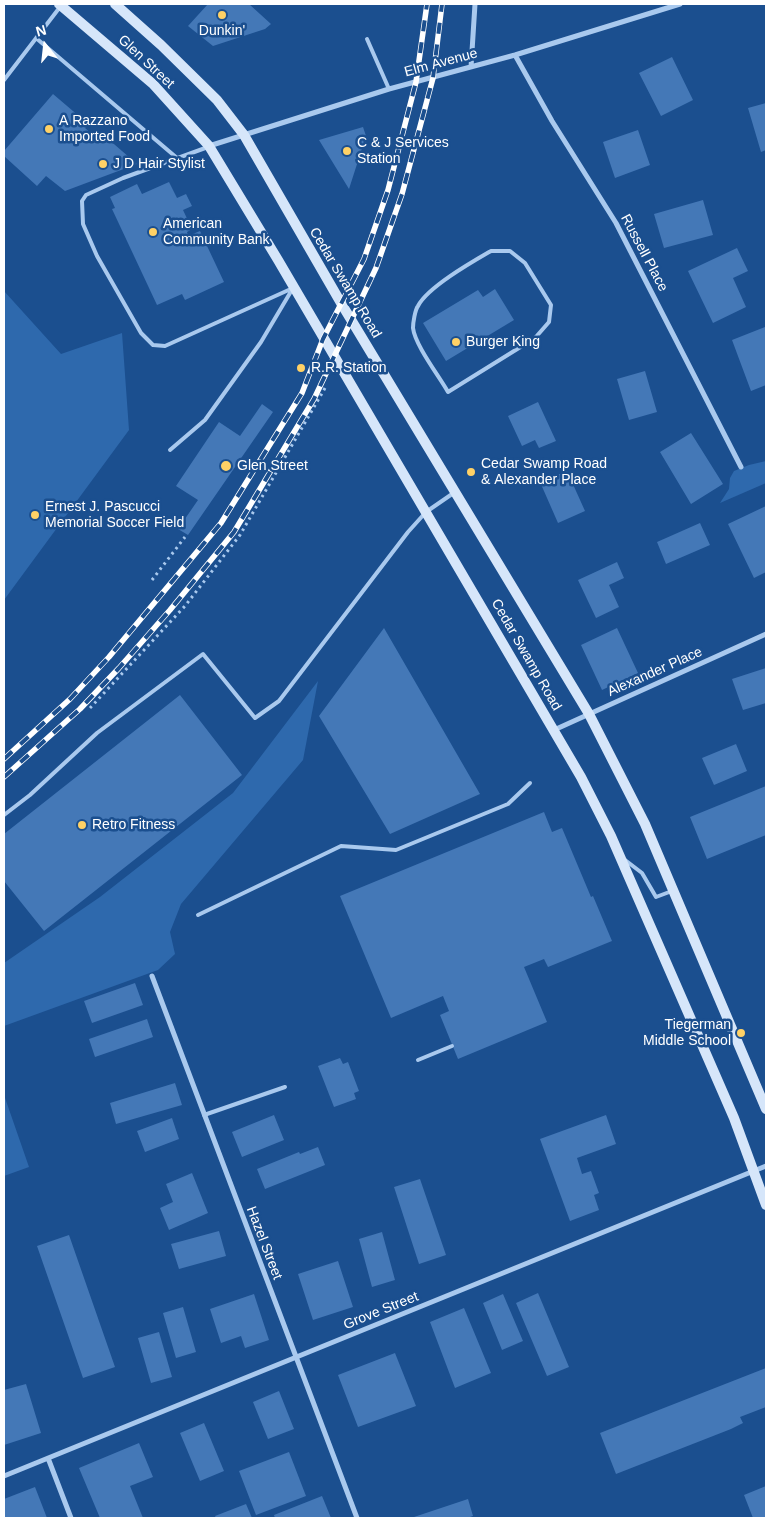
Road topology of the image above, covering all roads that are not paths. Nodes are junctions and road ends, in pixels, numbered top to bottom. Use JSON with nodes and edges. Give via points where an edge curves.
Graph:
{"nodes":[{"id":1,"x":115,"y":4,"type":"edge"},
{"id":2,"x":475,"y":4,"type":"edge"},
{"id":3,"x":680,"y":4,"type":"edge"},
{"id":4,"x":60,"y":5,"type":"edge"},
{"id":5,"x":36,"y":38,"type":"junction"},
{"id":6,"x":367,"y":40,"type":"dead end"},
{"id":7,"x":515,"y":55,"type":"junction"},
{"id":8,"x":471,"y":66,"type":"junction"},
{"id":9,"x":4,"y":80,"type":"edge"},
{"id":10,"x":389,"y":89,"type":"junction"},
{"id":11,"x":244,"y":135,"type":"junction"},
{"id":12,"x":209,"y":146,"type":"junction"},
{"id":13,"x":177,"y":158,"type":"junction"},
{"id":14,"x":473,"y":262,"type":"joint"},
{"id":15,"x":294,"y":288,"type":"junction"},
{"id":16,"x":170,"y":450,"type":"dead end"},
{"id":17,"x":741,"y":467,"type":"dead end"},
{"id":18,"x":455,"y":492,"type":"junction"},
{"id":19,"x":426,"y":512,"type":"junction"},
{"id":20,"x":766,"y":634,"type":"edge"},
{"id":21,"x":589,"y":714,"type":"junction"},
{"id":22,"x":554,"y":730,"type":"junction"},
{"id":23,"x":530,"y":783,"type":"dead end"},
{"id":24,"x":4,"y":816,"type":"edge"},
{"id":25,"x":620,"y":856,"type":"junction"},
{"id":26,"x":674,"y":891,"type":"junction"},
{"id":27,"x":198,"y":914,"type":"dead end"},
{"id":28,"x":152,"y":976,"type":"dead end"},
{"id":29,"x":452,"y":1046,"type":"dead end"},
{"id":30,"x":418,"y":1060,"type":"dead end"},
{"id":31,"x":285,"y":1087,"type":"dead end"},
{"id":32,"x":766,"y":1109,"type":"edge"},
{"id":33,"x":204,"y":1115,"type":"junction"},
{"id":34,"x":766,"y":1166,"type":"edge"},
{"id":35,"x":754,"y":1171,"type":"junction"},
{"id":36,"x":766,"y":1205,"type":"edge"},
{"id":37,"x":296,"y":1358,"type":"junction"},
{"id":38,"x":48,"y":1458,"type":"junction"},
{"id":39,"x":4,"y":1476,"type":"edge"},
{"id":40,"x":71,"y":1518,"type":"edge"},
{"id":41,"x":357,"y":1518,"type":"edge"}],
"edges":[{"from":1,"to":11,"type":"main road","name":"Glen Street","via":[[218,100]]},
{"from":2,"to":8,"type":"street"},
{"from":3,"to":7,"type":"street","name":"Elm Avenue"},
{"from":4,"to":5,"type":"lane"},
{"from":4,"to":12,"type":"main road","name":"Glen Street","via":[[153,84]]},
{"from":5,"to":9,"type":"lane"},
{"from":5,"to":13,"type":"lane"},
{"from":6,"to":10,"type":"lane"},
{"from":7,"to":8,"type":"street","name":"Elm Avenue"},
{"from":7,"to":17,"type":"street","name":"Russell Place","via":[[616,223]]},
{"from":8,"to":10,"type":"street","name":"Elm Avenue"},
{"from":10,"to":11,"type":"street","name":"Elm Avenue"},
{"from":11,"to":12,"type":"street","name":"Elm Avenue"},
{"from":11,"to":18,"type":"main road","name":"Cedar Swamp Road"},
{"from":12,"to":13,"type":"lane"},
{"from":12,"to":15,"type":"main road","name":"Cedar Swamp Road"},
{"from":13,"to":15,"type":"lane","via":[[123,178],[86,195],[82,201],[83,224],[96,256],[141,333],[153,345],[165,346]]},
{"from":14,"to":14,"type":"lane","via":[[429,292],[418,306],[413,327],[418,343],[448,392],[535,338],[549,322],[551,305],[525,263],[510,251],[491,251]]},
{"from":15,"to":16,"type":"lane","via":[[262,342],[205,420]]},
{"from":15,"to":19,"type":"main road","name":"Cedar Swamp Road"},
{"from":18,"to":19,"type":"lane"},
{"from":18,"to":21,"type":"main road","name":"Cedar Swamp Road"},
{"from":19,"to":22,"type":"main road","name":"Cedar Swamp Road"},
{"from":19,"to":24,"type":"lane","via":[[279,701],[255,718],[204,654],[98,733]]},
{"from":20,"to":21,"type":"street","name":"Alexander Place"},
{"from":21,"to":22,"type":"street","name":"Alexander Place"},
{"from":21,"to":26,"type":"main road","name":"Cedar Swamp Road","via":[[645,824]]},
{"from":22,"to":25,"type":"main road","name":"Cedar Swamp Road"},
{"from":23,"to":27,"type":"lane","via":[[508,804],[396,850],[341,846]]},
{"from":25,"to":26,"type":"lane","via":[[642,873],[656,897]]},
{"from":25,"to":35,"type":"main road","name":"Cedar Swamp Road"},
{"from":26,"to":32,"type":"main road","name":"Cedar Swamp Road"},
{"from":28,"to":33,"type":"street","name":"Hazel Street"},
{"from":29,"to":30,"type":"lane"},
{"from":31,"to":33,"type":"lane"},
{"from":33,"to":37,"type":"street","name":"Hazel Street"},
{"from":34,"to":35,"type":"street","name":"Grove Street"},
{"from":35,"to":36,"type":"main road","name":"Cedar Swamp Road"},
{"from":35,"to":37,"type":"street","name":"Grove Street"},
{"from":37,"to":38,"type":"street","name":"Grove Street"},
{"from":37,"to":41,"type":"street","name":"Hazel Street"},
{"from":38,"to":39,"type":"street","name":"Grove Street"},
{"from":38,"to":40,"type":"street"}]}
